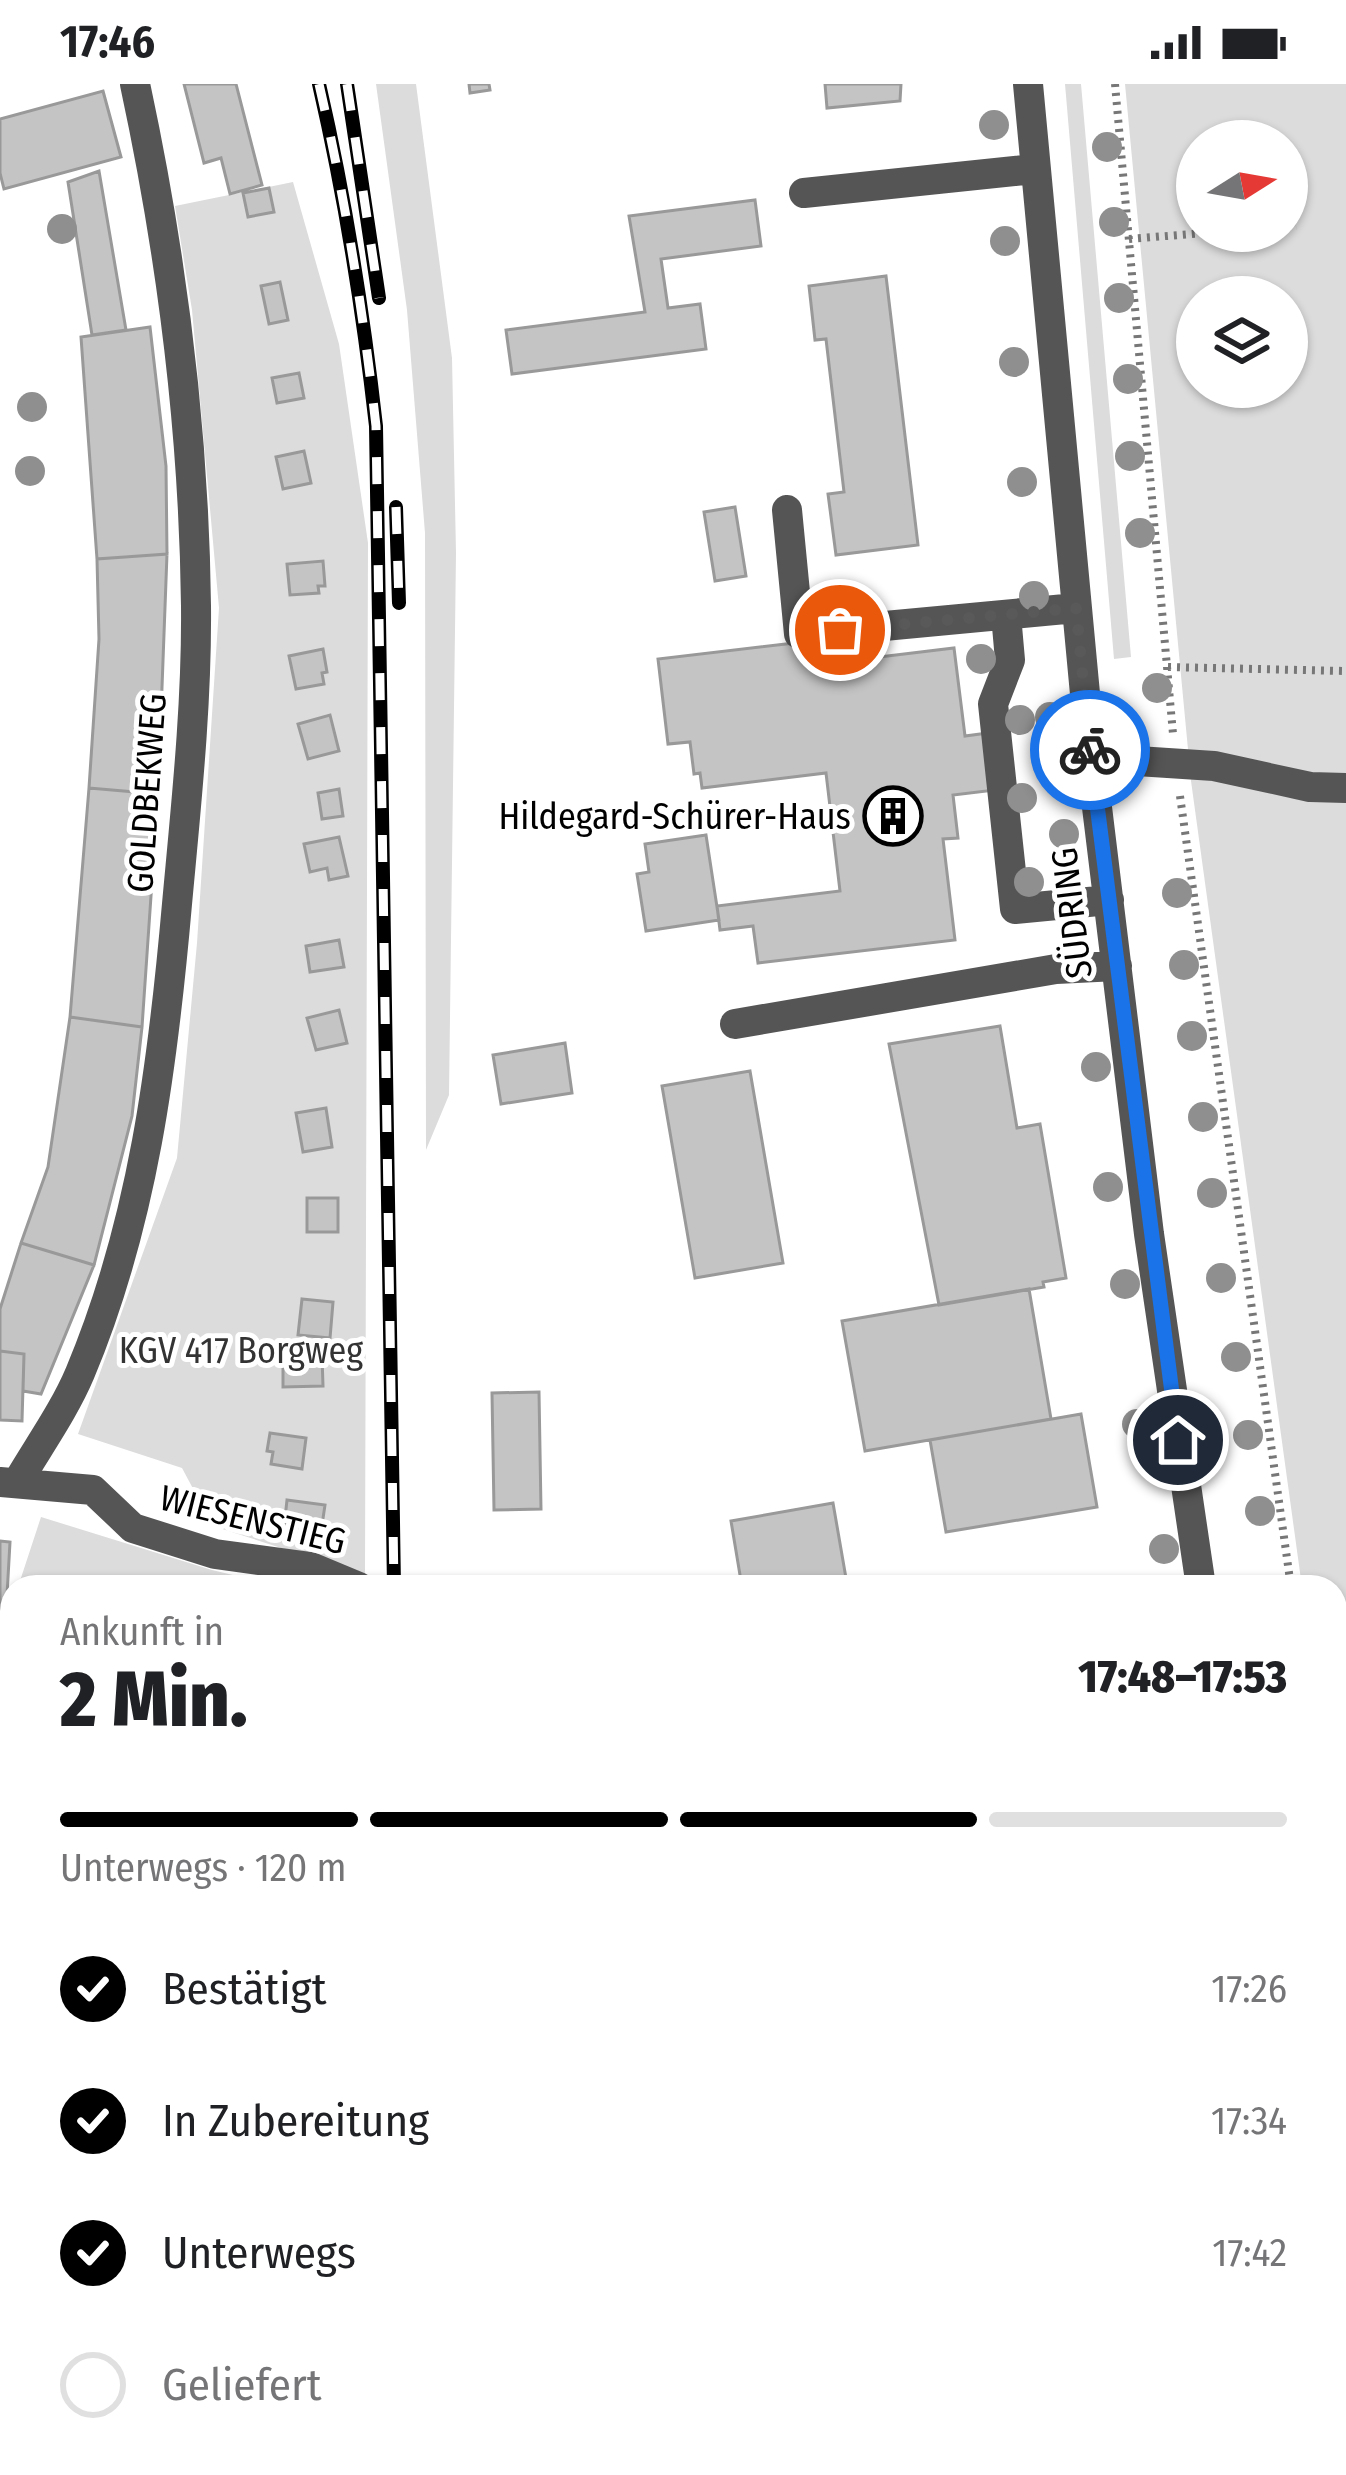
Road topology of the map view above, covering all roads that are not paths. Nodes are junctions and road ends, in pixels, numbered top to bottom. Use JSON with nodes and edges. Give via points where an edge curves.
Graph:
{"nodes":[{"id":1,"x":135,"y":84,"type":"edge"},
{"id":2,"x":1028,"y":84,"type":"edge"},
{"id":3,"x":1034,"y":169,"type":"junction"},
{"id":4,"x":804,"y":193,"type":"dead end"},
{"id":5,"x":787,"y":510,"type":"dead end"},
{"id":6,"x":1076,"y":608,"type":"junction"},
{"id":7,"x":1006,"y":615,"type":"junction"},
{"id":8,"x":1091,"y":758,"type":"junction"},
{"id":9,"x":1346,"y":788,"type":"edge"},
{"id":10,"x":1109,"y":900,"type":"junction"},
{"id":11,"x":1117,"y":966,"type":"junction"},
{"id":12,"x":735,"y":1024,"type":"dead end"},
{"id":13,"x":9,"y":1482,"type":"edge"},
{"id":14,"x":329,"y":1575,"type":"edge"},
{"id":15,"x":1199,"y":1575,"type":"edge"}],
"edges":[{"from":1,"to":13,"type":"street","name":"GOLDBEKWEG","via":[[177,321],[196,610],[166,1029],[138,1200],[79,1375]]},
{"from":2,"to":3,"type":"street","name":"SÜDRING"},
{"from":3,"to":4,"type":"street"},
{"from":3,"to":6,"type":"street","name":"SÜDRING"},
{"from":5,"to":7,"type":"street","via":[[799,634]]},
{"from":6,"to":7,"type":"street"},
{"from":6,"to":8,"type":"street","name":"SÜDRING"},
{"from":7,"to":10,"type":"street","via":[[1010,660],[993,704],[1015,910]]},
{"from":8,"to":9,"type":"street","via":[[1214,766]]},
{"from":8,"to":10,"type":"street","name":"SÜDRING"},
{"from":10,"to":11,"type":"street","name":"SÜDRING"},
{"from":11,"to":12,"type":"street","via":[[1056,969]]},
{"from":11,"to":15,"type":"street","name":"SÜDRING"},
{"from":13,"to":14,"type":"street","name":"WIESENSTIEG","via":[[93,1490],[133,1528],[215,1554]]}]}
